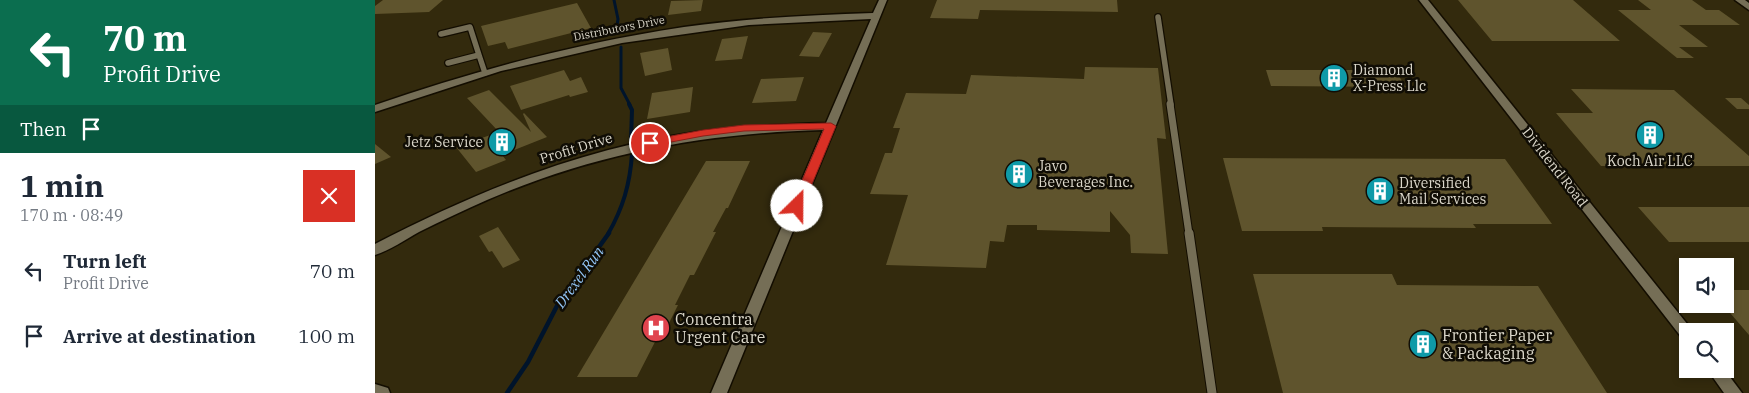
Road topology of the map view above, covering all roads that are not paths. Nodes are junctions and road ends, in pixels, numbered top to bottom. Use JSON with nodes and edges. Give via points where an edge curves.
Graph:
{"nodes":[{"id":1,"x":883,"y":0,"type":"edge"},
{"id":2,"x":1423,"y":0,"type":"edge"},
{"id":3,"x":1739,"y":0,"type":"edge"},
{"id":4,"x":1749,"y":7,"type":"edge"},
{"id":5,"x":877,"y":16,"type":"junction"},
{"id":6,"x":1158,"y":17,"type":"dead end"},
{"id":7,"x":441,"y":34,"type":"dead end"},
{"id":8,"x":479,"y":54,"type":"junction"},
{"id":9,"x":448,"y":62,"type":"dead end"},
{"id":10,"x":485,"y":73,"type":"junction"},
{"id":11,"x":375,"y":109,"type":"edge"},
{"id":12,"x":831,"y":126,"type":"junction"},
{"id":13,"x":375,"y":250,"type":"edge"},
{"id":14,"x":1679,"y":324,"type":"edge"},
{"id":15,"x":1722,"y":378,"type":"edge"},
{"id":16,"x":375,"y":391,"type":"edge"},
{"id":17,"x":382,"y":393,"type":"edge"},
{"id":18,"x":719,"y":393,"type":"edge"},
{"id":19,"x":1212,"y":393,"type":"edge"},
{"id":20,"x":1734,"y":393,"type":"edge"}],
"edges":[{"from":1,"to":5,"type":"street"},
{"from":2,"to":14,"type":"street","name":"Dividend Road"},
{"from":3,"to":4,"type":"street"},
{"from":5,"to":10,"type":"street","name":"Distributors Drive","via":[[788,18],[688,28],[587,46]]},
{"from":5,"to":12,"type":"street"},
{"from":6,"to":19,"type":"lane"},
{"from":7,"to":8,"type":"lane","via":[[471,27]]},
{"from":8,"to":9,"type":"lane"},
{"from":8,"to":10,"type":"lane"},
{"from":10,"to":11,"type":"street","name":"Distributors Drive"},
{"from":12,"to":13,"type":"street","name":"Profit Drive","via":[[709,132],[603,155],[487,195]]},
{"from":12,"to":18,"type":"street"},
{"from":15,"to":20,"type":"street"},
{"from":16,"to":17,"type":"street"}]}
